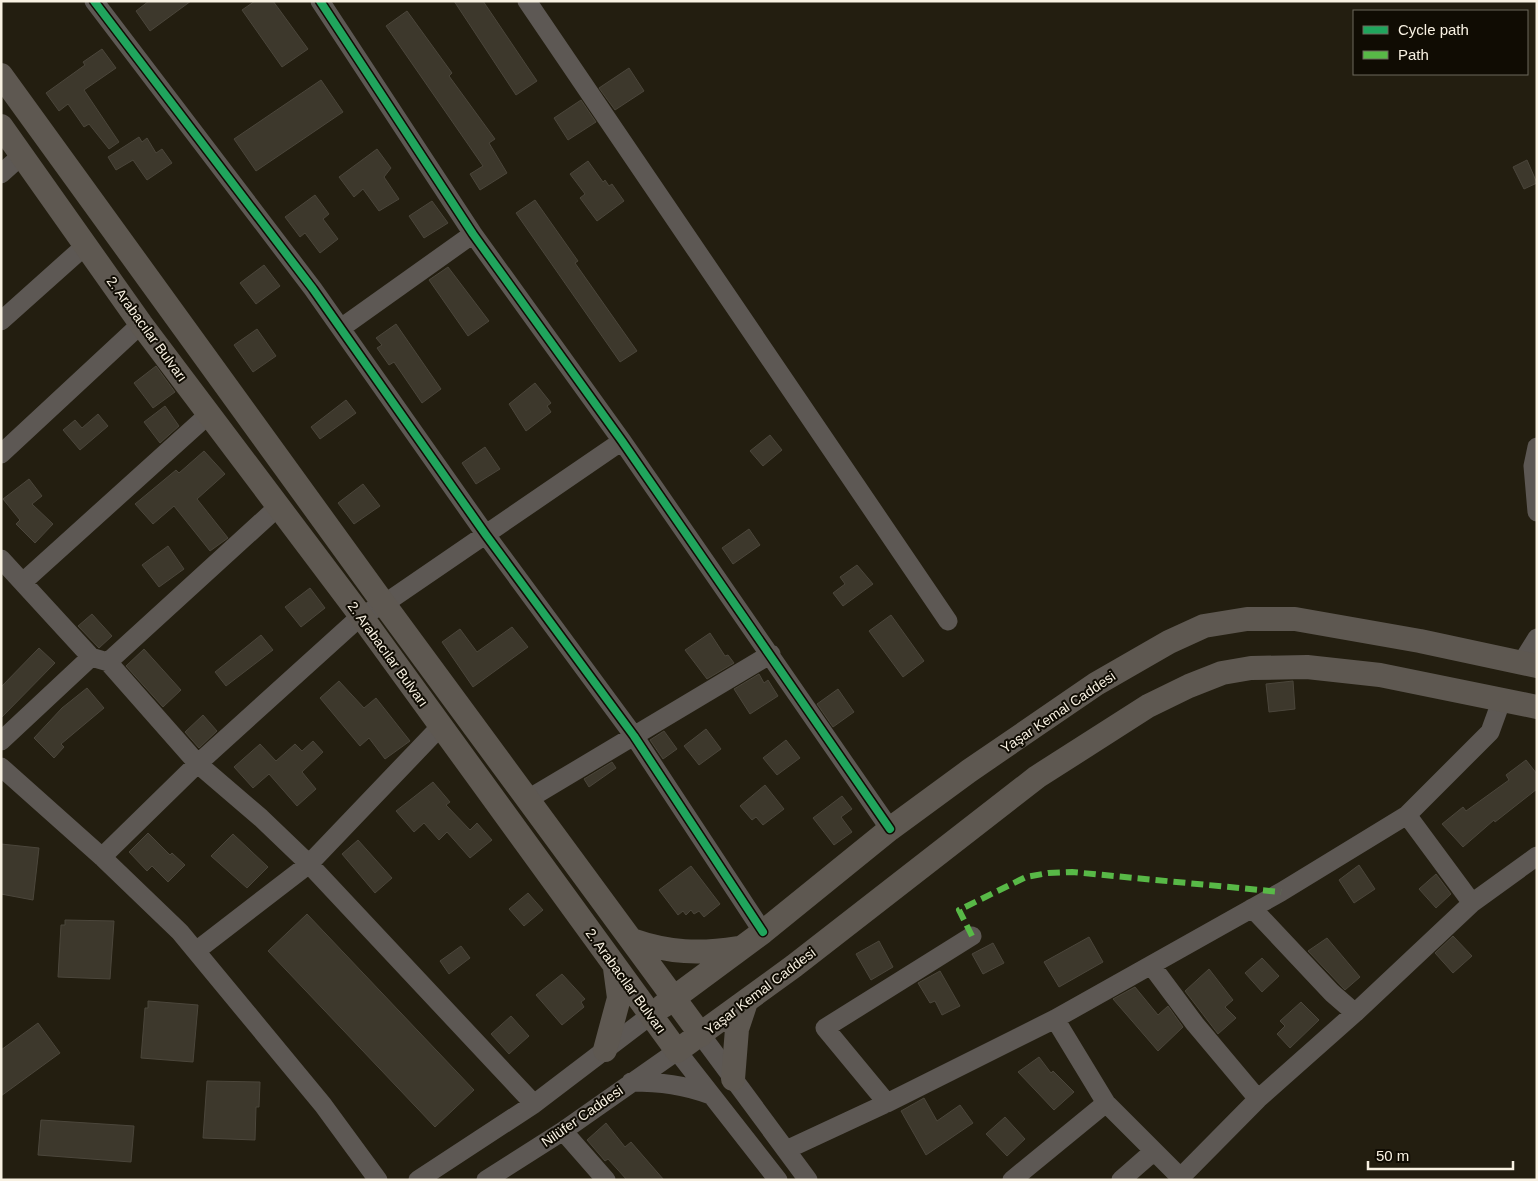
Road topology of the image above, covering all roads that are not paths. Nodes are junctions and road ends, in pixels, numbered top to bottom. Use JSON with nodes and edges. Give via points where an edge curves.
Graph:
{"nodes":[{"id":1,"x":94,"y":1,"type":"edge"},
{"id":2,"x":320,"y":1,"type":"edge"},
{"id":3,"x":527,"y":1,"type":"edge"},
{"id":4,"x":1,"y":75,"type":"edge"},
{"id":5,"x":1,"y":126,"type":"edge"},
{"id":6,"x":22,"y":155,"type":"junction"},
{"id":7,"x":1,"y":174,"type":"edge"},
{"id":8,"x":473,"y":234,"type":"junction"},
{"id":9,"x":86,"y":245,"type":"junction"},
{"id":10,"x":1,"y":321,"type":"edge"},
{"id":11,"x":141,"y":324,"type":"junction"},
{"id":12,"x":341,"y":328,"type":"junction"},
{"id":13,"x":209,"y":414,"type":"junction"},
{"id":14,"x":622,"y":440,"type":"junction"},
{"id":15,"x":1537,"y":447,"type":"edge"},
{"id":16,"x":1,"y":454,"type":"edge"},
{"id":17,"x":1535,"y":464,"type":"edge"},
{"id":18,"x":278,"y":506,"type":"junction"},
{"id":19,"x":1537,"y":512,"type":"edge"},
{"id":20,"x":486,"y":535,"type":"junction"},
{"id":21,"x":1,"y":559,"type":"edge"},
{"id":22,"x":23,"y":582,"type":"junction"},
{"id":23,"x":384,"y":604,"type":"junction"},
{"id":24,"x":361,"y":616,"type":"junction"},
{"id":25,"x":948,"y":622,"type":"dead end"},
{"id":26,"x":1537,"y":638,"type":"edge"},
{"id":27,"x":771,"y":654,"type":"junction"},
{"id":28,"x":99,"y":659,"type":"junction"},
{"id":29,"x":1530,"y":664,"type":"edge"},
{"id":30,"x":1502,"y":699,"type":"junction"},
{"id":31,"x":1537,"y":707,"type":"edge"},
{"id":32,"x":440,"y":727,"type":"junction"},
{"id":33,"x":634,"y":736,"type":"junction"},
{"id":34,"x":1,"y":741,"type":"edge"},
{"id":35,"x":198,"y":764,"type":"junction"},
{"id":36,"x":1,"y":767,"type":"edge"},
{"id":37,"x":535,"y":795,"type":"dead end"},
{"id":38,"x":1407,"y":815,"type":"junction"},
{"id":39,"x":890,"y":829,"type":"junction"},
{"id":40,"x":1537,"y":856,"type":"edge"},
{"id":41,"x":102,"y":857,"type":"junction"},
{"id":42,"x":309,"y":864,"type":"junction"},
{"id":43,"x":1472,"y":903,"type":"junction"},
{"id":44,"x":1252,"y":908,"type":"junction"},
{"id":45,"x":763,"y":932,"type":"junction"},
{"id":46,"x":972,"y":936,"type":"dead end"},
{"id":47,"x":632,"y":940,"type":"junction"},
{"id":48,"x":742,"y":947,"type":"junction"},
{"id":49,"x":196,"y":951,"type":"junction"},
{"id":50,"x":1151,"y":965,"type":"junction"},
{"id":51,"x":615,"y":966,"type":"junction"},
{"id":52,"x":675,"y":997,"type":"junction"},
{"id":53,"x":746,"y":1002,"type":"junction"},
{"id":54,"x":1355,"y":1013,"type":"junction"},
{"id":55,"x":651,"y":1015,"type":"junction"},
{"id":56,"x":1055,"y":1019,"type":"junction"},
{"id":57,"x":701,"y":1035,"type":"junction"},
{"id":58,"x":605,"y":1050,"type":"junction"},
{"id":59,"x":677,"y":1050,"type":"junction"},
{"id":60,"x":733,"y":1079,"type":"junction"},
{"id":61,"x":631,"y":1082,"type":"junction"},
{"id":62,"x":712,"y":1095,"type":"junction"},
{"id":63,"x":1258,"y":1099,"type":"junction"},
{"id":64,"x":886,"y":1103,"type":"junction"},
{"id":65,"x":1106,"y":1103,"type":"junction"},
{"id":66,"x":534,"y":1104,"type":"junction"},
{"id":67,"x":562,"y":1131,"type":"junction"},
{"id":68,"x":786,"y":1150,"type":"junction"},
{"id":69,"x":1154,"y":1151,"type":"junction"},
{"id":70,"x":1181,"y":1179,"type":"edge"},
{"id":71,"x":378,"y":1180,"type":"edge"},
{"id":72,"x":418,"y":1180,"type":"edge"},
{"id":73,"x":486,"y":1180,"type":"edge"},
{"id":74,"x":606,"y":1180,"type":"edge"},
{"id":75,"x":778,"y":1180,"type":"edge"},
{"id":76,"x":808,"y":1180,"type":"edge"},
{"id":77,"x":1012,"y":1180,"type":"edge"},
{"id":78,"x":1121,"y":1180,"type":"edge"}],
"edges":[{"from":1,"to":12,"type":"street"},
{"from":2,"to":8,"type":"street"},
{"from":3,"to":25,"type":"street"},
{"from":4,"to":23,"type":"main road"},
{"from":5,"to":6,"type":"main road","name":"2. Arabacılar Bulvarı"},
{"from":6,"to":7,"type":"street"},
{"from":6,"to":9,"type":"main road","name":"2. Arabacılar Bulvarı"},
{"from":8,"to":12,"type":"street"},
{"from":8,"to":14,"type":"street"},
{"from":9,"to":10,"type":"street"},
{"from":9,"to":11,"type":"main road","name":"2. Arabacılar Bulvarı"},
{"from":11,"to":13,"type":"main road","name":"2. Arabacılar Bulvarı"},
{"from":11,"to":16,"type":"street"},
{"from":12,"to":20,"type":"street"},
{"from":13,"to":18,"type":"main road","name":"2. Arabacılar Bulvarı"},
{"from":13,"to":22,"type":"street"},
{"from":14,"to":20,"type":"street"},
{"from":14,"to":27,"type":"street"},
{"from":15,"to":17,"type":"street"},
{"from":17,"to":19,"type":"street"},
{"from":18,"to":24,"type":"main road","name":"2. Arabacılar Bulvarı"},
{"from":18,"to":28,"type":"street"},
{"from":20,"to":23,"type":"street"},
{"from":20,"to":33,"type":"street"},
{"from":21,"to":22,"type":"street"},
{"from":22,"to":28,"type":"street"},
{"from":23,"to":24,"type":"street"},
{"from":23,"to":47,"type":"main road"},
{"from":24,"to":32,"type":"main road","name":"2. Arabacılar Bulvarı"},
{"from":24,"to":35,"type":"street"},
{"from":26,"to":29,"type":"street"},
{"from":27,"to":33,"type":"street"},
{"from":27,"to":39,"type":"street"},
{"from":28,"to":34,"type":"street"},
{"from":28,"to":35,"type":"street"},
{"from":29,"to":39,"type":"main road","name":"Yaşar Kemal Caddesi","via":[[1295,619],[1247,619],[1204,626],[1096,684]]},
{"from":30,"to":31,"type":"main road","name":"Yaşar Kemal Caddesi"},
{"from":30,"to":38,"type":"street","via":[[1490,732]]},
{"from":30,"to":53,"type":"main road","name":"Yaşar Kemal Caddesi","via":[[1380,675],[1307,667],[1251,668],[1222,673],[1188,686],[1148,706],[1037,777]]},
{"from":32,"to":42,"type":"street"},
{"from":32,"to":51,"type":"main road","name":"2. Arabacılar Bulvarı"},
{"from":33,"to":37,"type":"street"},
{"from":33,"to":45,"type":"street"},
{"from":35,"to":41,"type":"street"},
{"from":35,"to":42,"type":"street"},
{"from":36,"to":41,"type":"street"},
{"from":38,"to":43,"type":"street"},
{"from":38,"to":44,"type":"street"},
{"from":39,"to":45,"type":"main road","name":"Yaşar Kemal Caddesi"},
{"from":40,"to":43,"type":"street"},
{"from":41,"to":49,"type":"street"},
{"from":42,"to":49,"type":"street"},
{"from":42,"to":66,"type":"street"},
{"from":43,"to":54,"type":"street"},
{"from":44,"to":50,"type":"street"},
{"from":44,"to":54,"type":"street"},
{"from":45,"to":48,"type":"main road","name":"Yaşar Kemal Caddesi"},
{"from":46,"to":64,"type":"street","via":[[825,1028]]},
{"from":47,"to":48,"type":"main road","via":[[658,949],[684,952],[711,953]]},
{"from":47,"to":52,"type":"main road"},
{"from":48,"to":52,"type":"main road","name":"Yaşar Kemal Caddesi"},
{"from":49,"to":71,"type":"street","via":[[323,1105]]},
{"from":50,"to":56,"type":"street"},
{"from":50,"to":63,"type":"street"},
{"from":51,"to":55,"type":"main road","name":"2. Arabacılar Bulvarı"},
{"from":51,"to":58,"type":"main road","via":[[620,998]]},
{"from":52,"to":55,"type":"main road","name":"Yaşar Kemal Caddesi"},
{"from":52,"to":57,"type":"main road"},
{"from":53,"to":57,"type":"main road","name":"Yaşar Kemal Caddesi"},
{"from":53,"to":60,"type":"main road","via":[[737,1029]]},
{"from":54,"to":63,"type":"street"},
{"from":55,"to":58,"type":"street"},
{"from":55,"to":59,"type":"main road","name":"2. Arabacılar Bulvarı"},
{"from":56,"to":64,"type":"street"},
{"from":56,"to":65,"type":"street"},
{"from":57,"to":59,"type":"main road","name":"Yaşar Kemal Caddesi"},
{"from":57,"to":60,"type":"street"},
{"from":58,"to":66,"type":"street"},
{"from":59,"to":61,"type":"street","name":"Nilüfer Caddesi"},
{"from":59,"to":62,"type":"street","name":"2. Arabacılar Bulvarı"},
{"from":60,"to":68,"type":"street"},
{"from":61,"to":62,"type":"street","via":[[684,1085]]},
{"from":61,"to":67,"type":"street","name":"Nilüfer Caddesi"},
{"from":62,"to":75,"type":"street","name":"2. Arabacılar Bulvarı"},
{"from":63,"to":70,"type":"street"},
{"from":64,"to":68,"type":"street"},
{"from":65,"to":69,"type":"street"},
{"from":65,"to":77,"type":"street"},
{"from":66,"to":72,"type":"street"},
{"from":67,"to":73,"type":"street","name":"Nilüfer Caddesi"},
{"from":67,"to":74,"type":"street"},
{"from":68,"to":76,"type":"street"},
{"from":69,"to":70,"type":"street"},
{"from":69,"to":78,"type":"street"}]}
